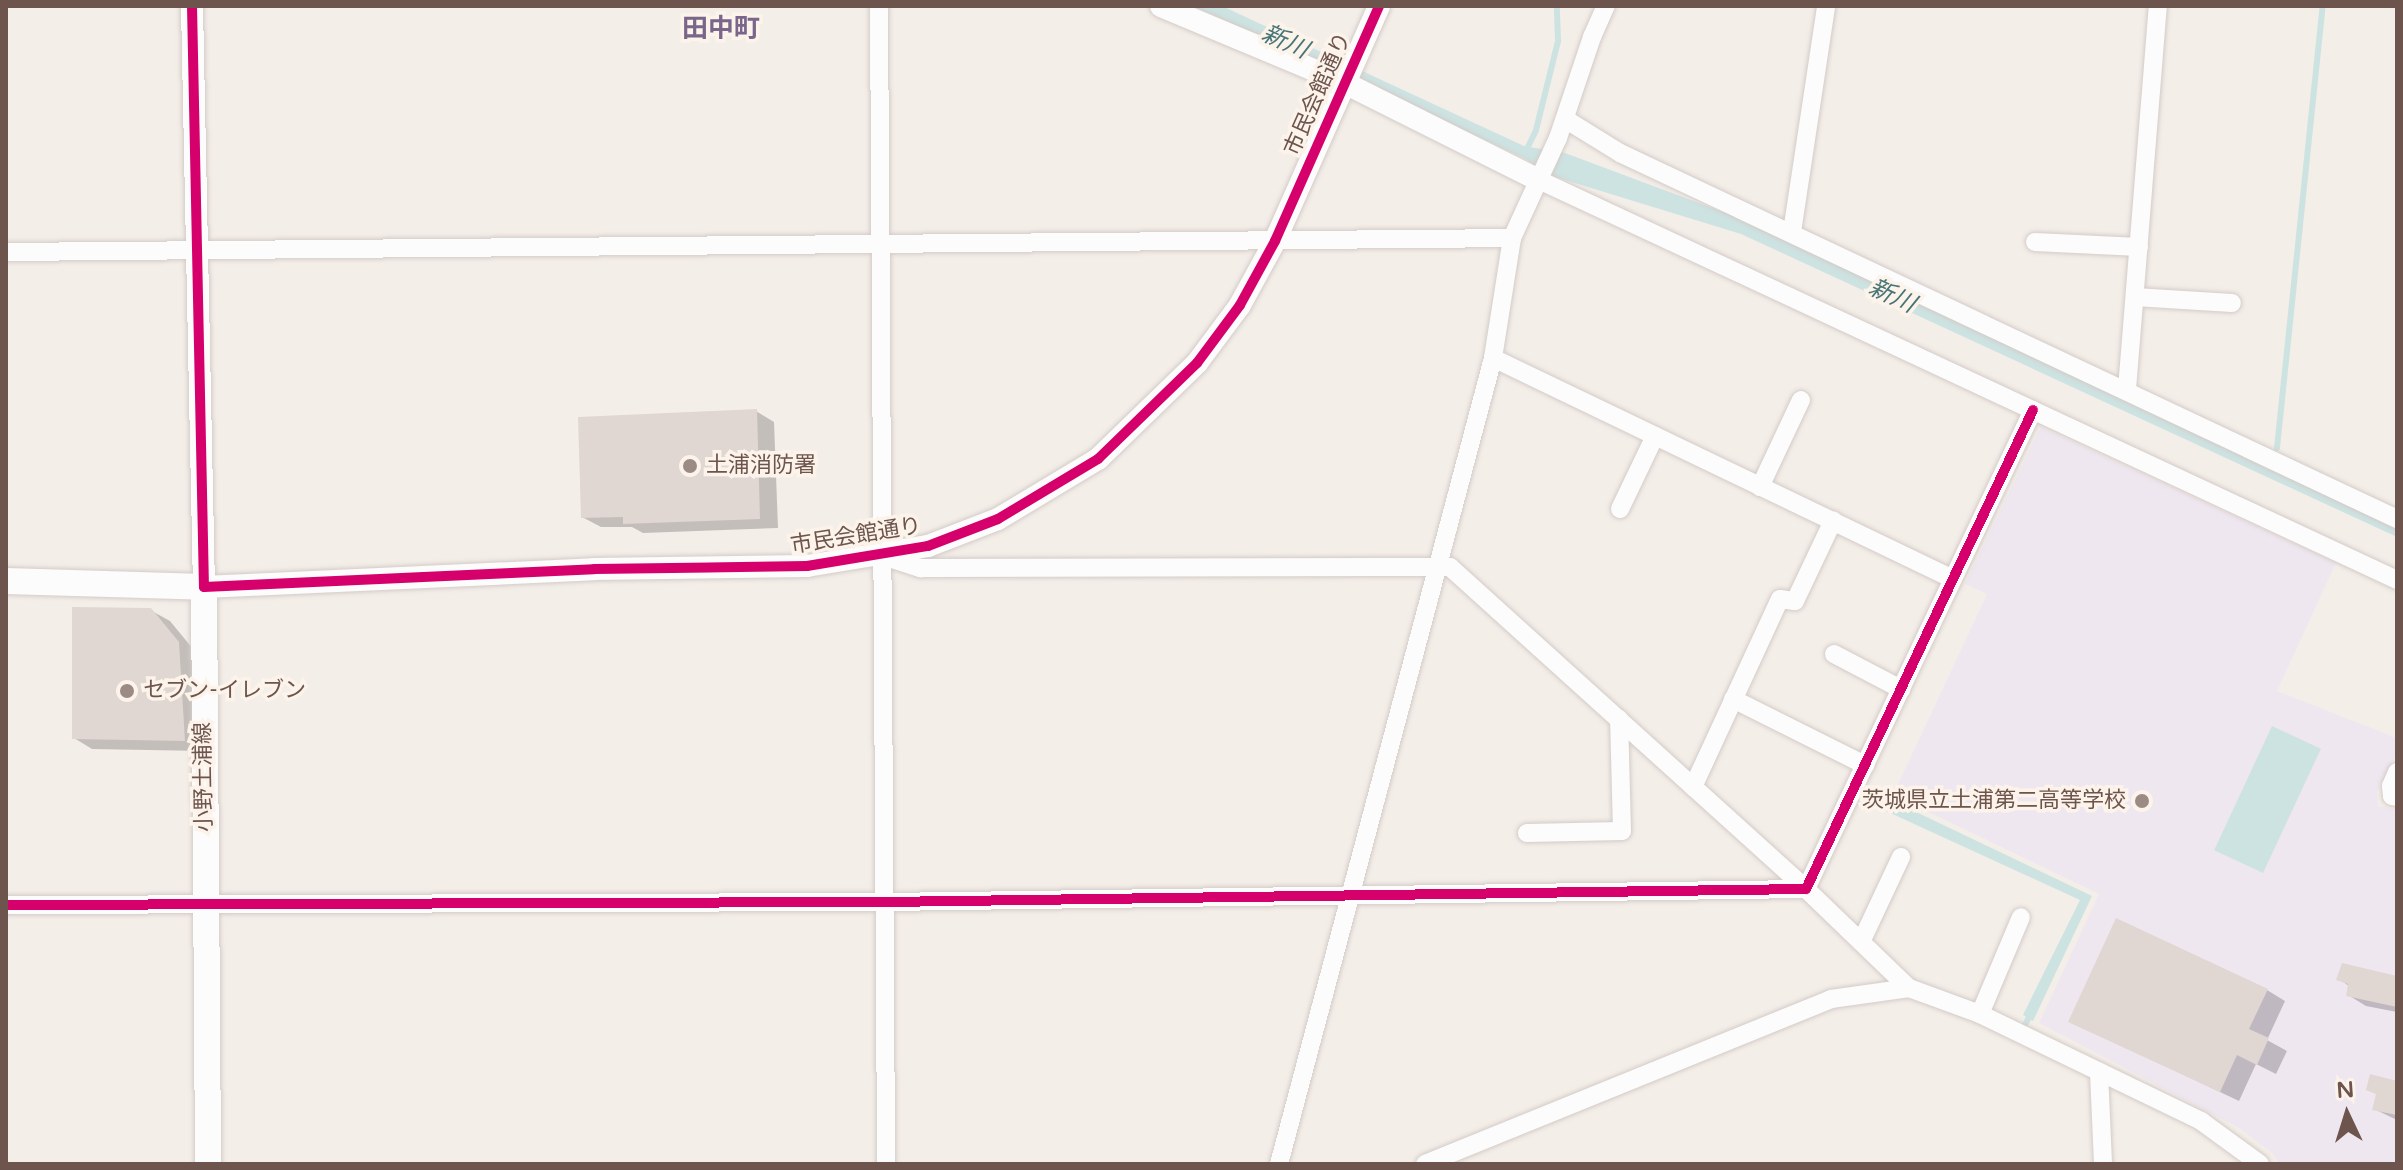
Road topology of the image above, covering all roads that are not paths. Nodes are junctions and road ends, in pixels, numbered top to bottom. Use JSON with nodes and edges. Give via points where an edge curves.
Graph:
{"nodes":[{"id":1,"x":192,"y":6,"type":"edge"},
{"id":2,"x":879,"y":6,"type":"edge"},
{"id":3,"x":1161,"y":6,"type":"edge"},
{"id":4,"x":1379,"y":6,"type":"edge"},
{"id":5,"x":1606,"y":6,"type":"edge"},
{"id":6,"x":1826,"y":6,"type":"edge"},
{"id":7,"x":2158,"y":6,"type":"edge"},
{"id":8,"x":1345,"y":83,"type":"junction"},
{"id":9,"x":1565,"y":119,"type":"junction"},
{"id":10,"x":1541,"y":174,"type":"junction"},
{"id":11,"x":1792,"y":232,"type":"junction"},
{"id":12,"x":1512,"y":238,"type":"junction"},
{"id":13,"x":1275,"y":241,"type":"junction"},
{"id":14,"x":2035,"y":242,"type":"dead end"},
{"id":15,"x":880,"y":244,"type":"junction"},
{"id":16,"x":2139,"y":247,"type":"junction"},
{"id":17,"x":196,"y":250,"type":"junction"},
{"id":18,"x":6,"y":252,"type":"edge"},
{"id":19,"x":2135,"y":297,"type":"junction"},
{"id":20,"x":2232,"y":303,"type":"dead end"},
{"id":21,"x":1493,"y":358,"type":"junction"},
{"id":22,"x":2127,"y":389,"type":"junction"},
{"id":23,"x":1801,"y":400,"type":"dead end"},
{"id":24,"x":2033,"y":410,"type":"junction"},
{"id":25,"x":1655,"y":436,"type":"junction"},
{"id":26,"x":1760,"y":487,"type":"junction"},
{"id":27,"x":1620,"y":509,"type":"dead end"},
{"id":28,"x":2397,"y":519,"type":"edge"},
{"id":29,"x":1833,"y":521,"type":"junction"},
{"id":30,"x":883,"y":556,"type":"junction"},
{"id":31,"x":1437,"y":565,"type":"junction"},
{"id":32,"x":1953,"y":579,"type":"junction"},
{"id":33,"x":2397,"y":580,"type":"edge"},
{"id":34,"x":6,"y":581,"type":"edge"},
{"id":35,"x":204,"y":587,"type":"junction"},
{"id":36,"x":1834,"y":654,"type":"dead end"},
{"id":37,"x":1901,"y":689,"type":"junction"},
{"id":38,"x":1733,"y":699,"type":"junction"},
{"id":39,"x":1619,"y":719,"type":"junction"},
{"id":40,"x":1865,"y":765,"type":"junction"},
{"id":41,"x":2397,"y":772,"type":"edge"},
{"id":42,"x":1693,"y":787,"type":"junction"},
{"id":43,"x":2397,"y":797,"type":"edge"},
{"id":44,"x":1527,"y":833,"type":"dead end"},
{"id":45,"x":1901,"y":857,"type":"dead end"},
{"id":46,"x":1806,"y":889,"type":"junction"},
{"id":47,"x":1349,"y":895,"type":"junction"},
{"id":48,"x":885,"y":902,"type":"junction"},
{"id":49,"x":207,"y":904,"type":"junction"},
{"id":50,"x":6,"y":905,"type":"edge"},
{"id":51,"x":2021,"y":917,"type":"dead end"},
{"id":52,"x":1861,"y":942,"type":"junction"},
{"id":53,"x":1909,"y":988,"type":"junction"},
{"id":54,"x":1980,"y":1014,"type":"junction"},
{"id":55,"x":2099,"y":1072,"type":"junction"},
{"id":56,"x":208,"y":1164,"type":"edge"},
{"id":57,"x":886,"y":1164,"type":"edge"},
{"id":58,"x":1279,"y":1164,"type":"edge"},
{"id":59,"x":1425,"y":1164,"type":"edge"},
{"id":60,"x":2103,"y":1164,"type":"edge"},
{"id":61,"x":2260,"y":1164,"type":"edge"}],
"edges":[{"from":1,"to":17,"type":"street"},
{"from":2,"to":15,"type":"street"},
{"from":3,"to":8,"type":"street"},
{"from":4,"to":8,"type":"street","name":"市民会館通り"},
{"from":5,"to":9,"type":"street"},
{"from":6,"to":11,"type":"street"},
{"from":7,"to":16,"type":"street"},
{"from":8,"to":10,"type":"street"},
{"from":8,"to":13,"type":"street","name":"市民会館通り"},
{"from":9,"to":10,"type":"street"},
{"from":9,"to":11,"type":"street","via":[[1620,153]]},
{"from":10,"to":12,"type":"street"},
{"from":10,"to":24,"type":"street"},
{"from":11,"to":22,"type":"street"},
{"from":12,"to":13,"type":"street"},
{"from":12,"to":21,"type":"street"},
{"from":13,"to":15,"type":"street"},
{"from":13,"to":30,"type":"street","name":"市民会館通り","via":[[1240,305],[1197,363],[1098,459],[998,519],[928,546]]},
{"from":14,"to":16,"type":"street"},
{"from":15,"to":17,"type":"street"},
{"from":15,"to":30,"type":"street"},
{"from":16,"to":19,"type":"street"},
{"from":17,"to":18,"type":"street"},
{"from":17,"to":35,"type":"street"},
{"from":19,"to":20,"type":"street"},
{"from":19,"to":22,"type":"street"},
{"from":21,"to":25,"type":"street"},
{"from":21,"to":31,"type":"street"},
{"from":22,"to":28,"type":"street"},
{"from":23,"to":26,"type":"street"},
{"from":24,"to":32,"type":"street"},
{"from":24,"to":33,"type":"street"},
{"from":25,"to":26,"type":"street"},
{"from":25,"to":27,"type":"street"},
{"from":26,"to":29,"type":"street"},
{"from":29,"to":32,"type":"street"},
{"from":29,"to":38,"type":"street","via":[[1795,601],[1780,599]]},
{"from":30,"to":31,"type":"street","via":[[921,568]]},
{"from":30,"to":35,"type":"street","name":"市民会館通り","via":[[807,566],[594,569]]},
{"from":30,"to":48,"type":"street"},
{"from":31,"to":39,"type":"street","via":[[1450,567]]},
{"from":31,"to":47,"type":"street"},
{"from":32,"to":37,"type":"street"},
{"from":34,"to":35,"type":"main road"},
{"from":35,"to":49,"type":"main road","name":"小野土浦線"},
{"from":36,"to":37,"type":"street"},
{"from":37,"to":40,"type":"street"},
{"from":38,"to":40,"type":"street"},
{"from":38,"to":42,"type":"street"},
{"from":39,"to":42,"type":"street"},
{"from":39,"to":44,"type":"street","via":[[1622,831]]},
{"from":40,"to":46,"type":"street"},
{"from":41,"to":43,"type":"street","via":[[2391,786]]},
{"from":42,"to":46,"type":"street"},
{"from":45,"to":52,"type":"street"},
{"from":46,"to":47,"type":"street"},
{"from":46,"to":52,"type":"street"},
{"from":47,"to":48,"type":"street"},
{"from":47,"to":58,"type":"street"},
{"from":48,"to":49,"type":"street"},
{"from":48,"to":57,"type":"street"},
{"from":49,"to":50,"type":"street"},
{"from":49,"to":56,"type":"main road","name":"小野土浦線"},
{"from":51,"to":54,"type":"street"},
{"from":52,"to":53,"type":"street"},
{"from":53,"to":54,"type":"street"},
{"from":53,"to":59,"type":"street","via":[[1831,999]]},
{"from":54,"to":55,"type":"street"},
{"from":55,"to":60,"type":"street"},
{"from":55,"to":61,"type":"street","via":[[2201,1121]]}]}
